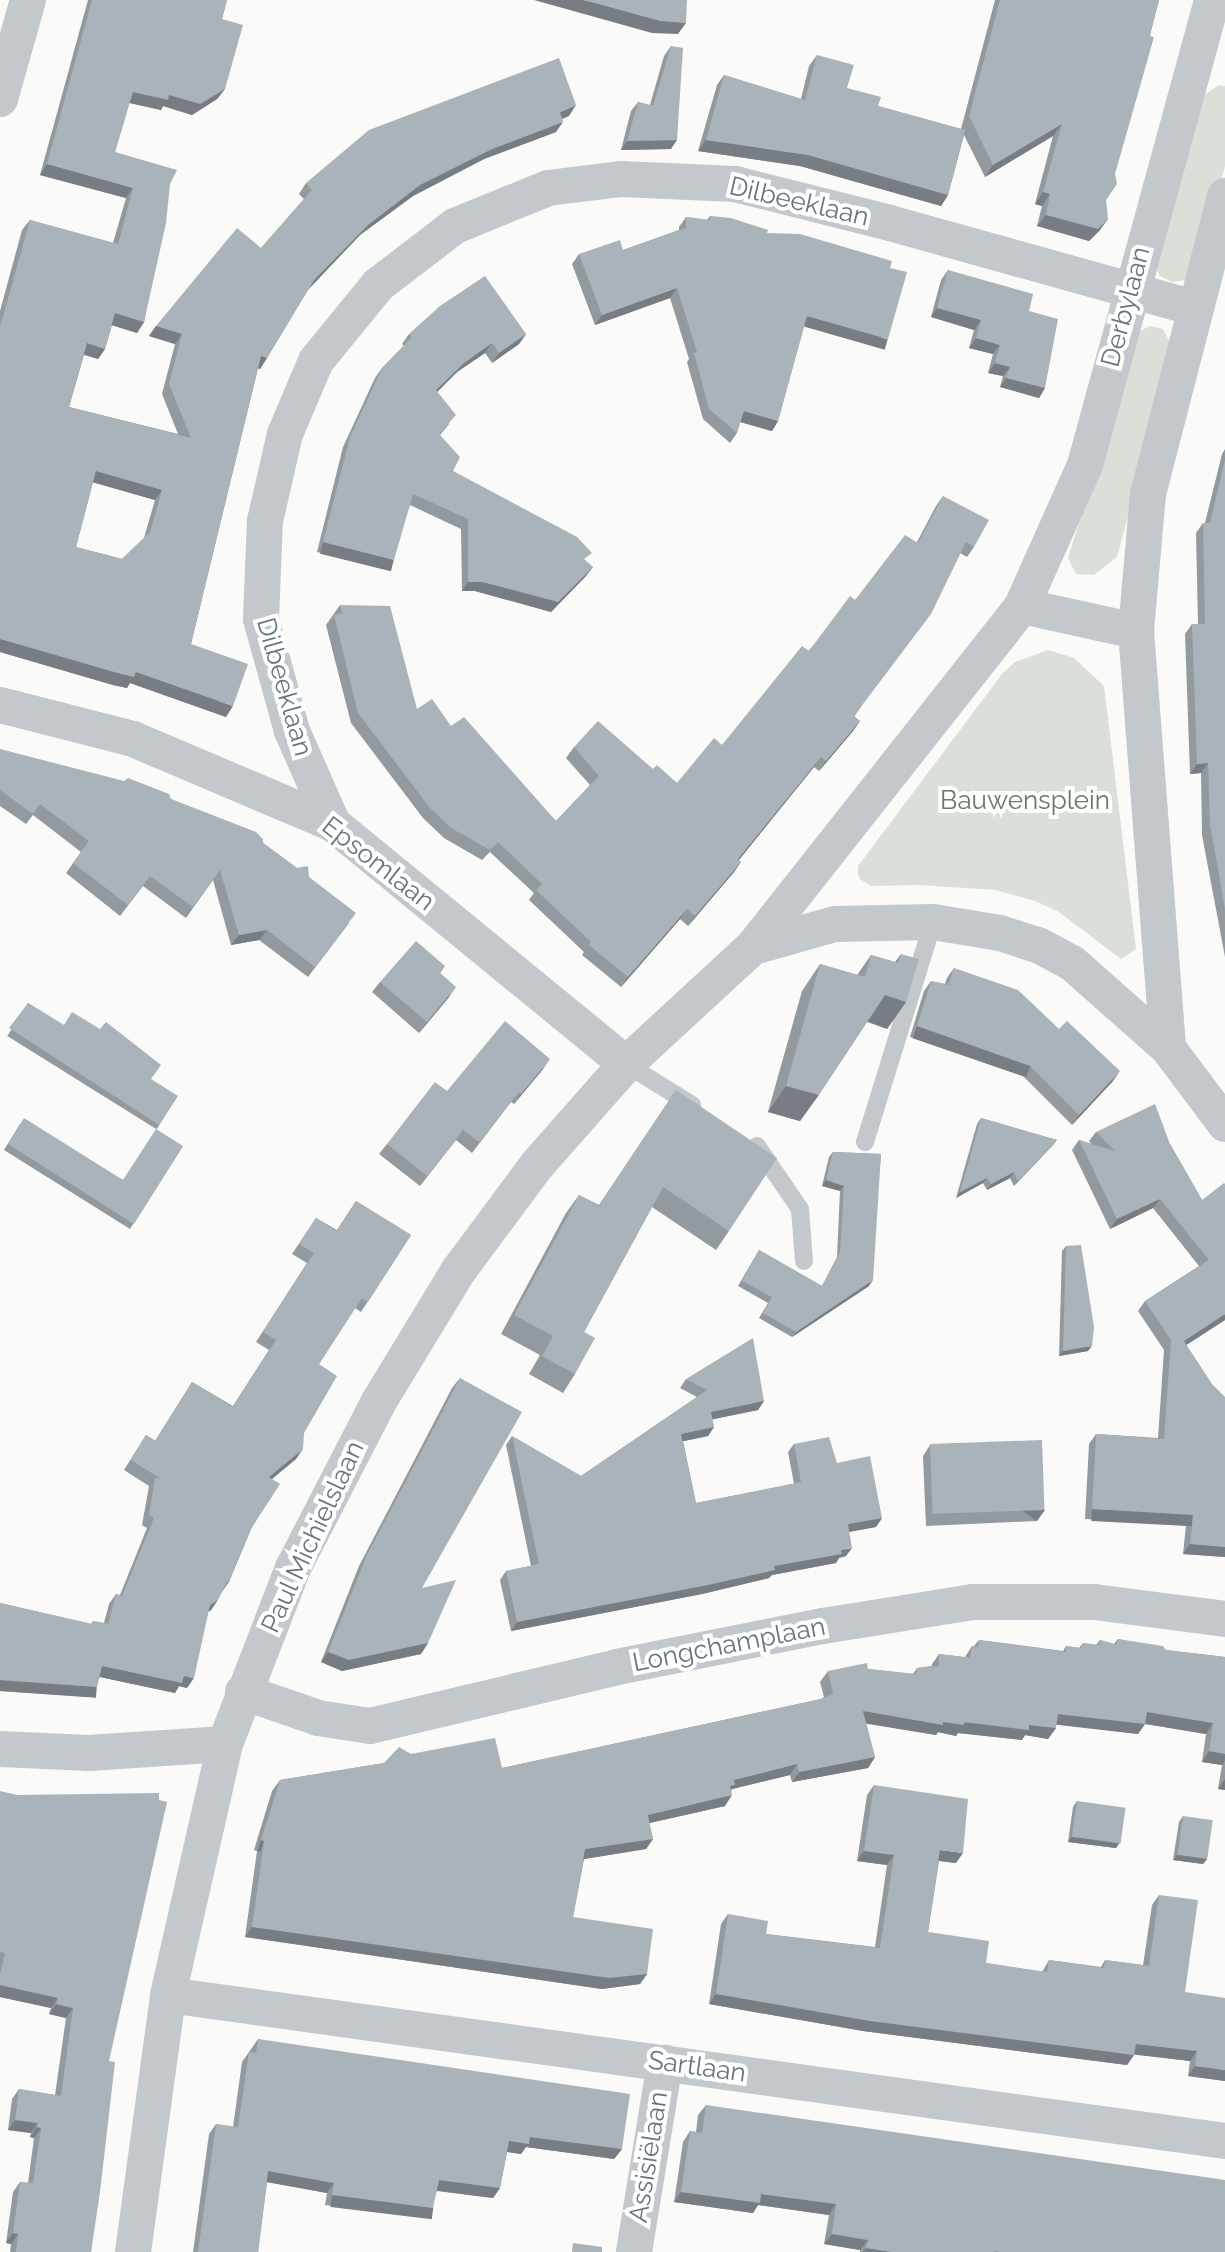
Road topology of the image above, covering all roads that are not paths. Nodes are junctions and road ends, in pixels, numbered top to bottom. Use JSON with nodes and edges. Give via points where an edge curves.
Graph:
{"nodes":[{"id":1,"x":28,"y":0,"type":"edge"},
{"id":2,"x":1212,"y":0,"type":"edge"},
{"id":3,"x":1210,"y":61,"type":"edge"},
{"id":4,"x":0,"y":99,"type":"edge"},
{"id":5,"x":1225,"y":196,"type":"edge"},
{"id":6,"x":1130,"y":292,"type":"junction"},
{"id":7,"x":1195,"y":308,"type":"junction"},
{"id":8,"x":1022,"y":606,"type":"junction"},
{"id":9,"x":1136,"y":631,"type":"junction"},
{"id":10,"x":0,"y":705,"type":"edge"},
{"id":11,"x":333,"y":824,"type":"junction"},
{"id":12,"x":933,"y":922,"type":"junction"},
{"id":13,"x":753,"y":947,"type":"junction"},
{"id":14,"x":1168,"y":1048,"type":"junction"},
{"id":15,"x":626,"y":1064,"type":"junction"},
{"id":16,"x":709,"y":1116,"type":"edge"},
{"id":17,"x":1225,"y":1124,"type":"edge"},
{"id":18,"x":745,"y":1139,"type":"edge"},
{"id":19,"x":865,"y":1142,"type":"dead end"},
{"id":20,"x":804,"y":1261,"type":"dead end"},
{"id":21,"x":1225,"y":1619,"type":"edge"},
{"id":22,"x":243,"y":1692,"type":"junction"},
{"id":23,"x":225,"y":1744,"type":"junction"},
{"id":24,"x":0,"y":1749,"type":"edge"},
{"id":25,"x":168,"y":1995,"type":"junction"},
{"id":26,"x":665,"y":2063,"type":"junction"},
{"id":27,"x":1225,"y":2141,"type":"edge"},
{"id":28,"x":133,"y":2252,"type":"edge"},
{"id":29,"x":634,"y":2252,"type":"edge"}],
"edges":[{"from":1,"to":4,"type":"street"},
{"from":2,"to":3,"type":"street","name":"Derbylaan"},
{"from":3,"to":6,"type":"street","name":"Derbylaan"},
{"from":5,"to":7,"type":"street"},
{"from":6,"to":7,"type":"street","name":"Dilbeeklaan"},
{"from":6,"to":8,"type":"street","name":"Derbylaan","via":[[1085,465]]},
{"from":6,"to":11,"type":"street","name":"Dilbeeklaan","via":[[735,184],[621,179],[548,188],[455,226],[378,285],[316,361],[285,434],[265,521],[261,619],[292,731]]},
{"from":7,"to":9,"type":"street","via":[[1148,494]]},
{"from":8,"to":9,"type":"street"},
{"from":8,"to":13,"type":"street"},
{"from":9,"to":14,"type":"street"},
{"from":10,"to":11,"type":"street","name":"Epsomlaan","via":[[133,739]]},
{"from":11,"to":15,"type":"street","name":"Epsomlaan"},
{"from":12,"to":13,"type":"street","via":[[835,924]]},
{"from":12,"to":14,"type":"street","via":[[1000,933],[1072,963]]},
{"from":12,"to":19,"type":"lane"},
{"from":13,"to":15,"type":"street","name":"Paul Michielslaan"},
{"from":14,"to":17,"type":"street"},
{"from":15,"to":16,"type":"lane"},
{"from":15,"to":22,"type":"street","name":"Paul Michielslaan","via":[[537,1165],[451,1283],[378,1403],[300,1554]]},
{"from":18,"to":20,"type":"lane","via":[[758,1147],[800,1209]]},
{"from":21,"to":22,"type":"street","name":"Longchamplaan","via":[[1094,1602],[973,1602],[617,1667],[370,1726],[318,1718]]},
{"from":22,"to":23,"type":"street","name":"Paul Michielslaan"},
{"from":23,"to":24,"type":"street","via":[[89,1753]]},
{"from":23,"to":25,"type":"street","name":"Paul Michielslaan"},
{"from":25,"to":26,"type":"street","name":"Sartlaan"},
{"from":25,"to":28,"type":"street","name":"Paul Michielslaan"},
{"from":26,"to":27,"type":"street","name":"Sartlaan"},
{"from":26,"to":29,"type":"street","name":"Assisiëlaan"}]}
